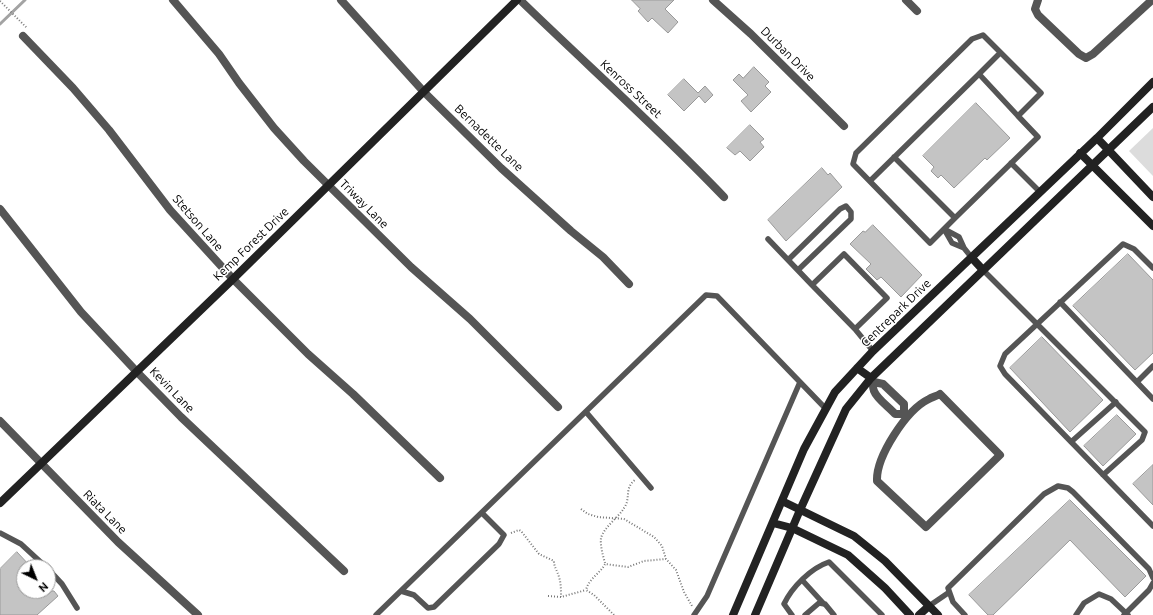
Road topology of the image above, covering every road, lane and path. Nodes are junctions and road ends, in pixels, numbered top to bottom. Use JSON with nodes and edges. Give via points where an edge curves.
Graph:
{"nodes":[{"id":1,"x":173,"y":0,"type":"edge"},
{"id":2,"x":341,"y":0,"type":"edge"},
{"id":3,"x":517,"y":0,"type":"edge"},
{"id":4,"x":520,"y":0,"type":"edge"},
{"id":5,"x":713,"y":0,"type":"edge"},
{"id":6,"x":906,"y":0,"type":"edge"},
{"id":7,"x":1038,"y":0,"type":"edge"},
{"id":8,"x":1152,"y":0,"type":"edge"},
{"id":9,"x":0,"y":1,"type":"edge"},
{"id":10,"x":917,"y":11,"type":"dead end"},
{"id":11,"x":25,"y":25,"type":"dead end"},
{"id":12,"x":23,"y":36,"type":"dead end"},
{"id":13,"x":1000,"y":53,"type":"junction"},
{"id":14,"x":979,"y":74,"type":"junction"},
{"id":15,"x":1153,"y":82,"type":"edge"},
{"id":16,"x":424,"y":92,"type":"junction"},
{"id":17,"x":1153,"y":107,"type":"edge"},
{"id":18,"x":1018,"y":116,"type":"junction"},
{"id":19,"x":844,"y":126,"type":"dead end"},
{"id":20,"x":1097,"y":138,"type":"junction"},
{"id":21,"x":1108,"y":149,"type":"junction"},
{"id":22,"x":1080,"y":153,"type":"junction"},
{"id":23,"x":894,"y":157,"type":"junction"},
{"id":24,"x":1011,"y":163,"type":"junction"},
{"id":25,"x":1092,"y":165,"type":"junction"},
{"id":26,"x":870,"y":181,"type":"junction"},
{"id":27,"x":328,"y":185,"type":"junction"},
{"id":28,"x":1040,"y":192,"type":"junction"},
{"id":29,"x":1153,"y":196,"type":"edge"},
{"id":30,"x":724,"y":197,"type":"dead end"},
{"id":31,"x":0,"y":209,"type":"edge"},
{"id":32,"x":955,"y":218,"type":"junction"},
{"id":33,"x":1153,"y":226,"type":"edge"},
{"id":34,"x":944,"y":229,"type":"junction"},
{"id":35,"x":768,"y":239,"type":"dead end"},
{"id":36,"x":964,"y":248,"type":"junction"},
{"id":37,"x":972,"y":258,"type":"junction"},
{"id":38,"x":788,"y":260,"type":"junction"},
{"id":39,"x":1153,"y":268,"type":"edge"},
{"id":40,"x":798,"y":270,"type":"junction"},
{"id":41,"x":983,"y":270,"type":"junction"},
{"id":42,"x":233,"y":279,"type":"junction"},
{"id":43,"x":629,"y":284,"type":"dead end"},
{"id":44,"x":812,"y":285,"type":"junction"},
{"id":45,"x":1060,"y":302,"type":"junction"},
{"id":46,"x":1037,"y":322,"type":"junction"},
{"id":47,"x":855,"y":329,"type":"junction"},
{"id":48,"x":873,"y":351,"type":"junction"},
{"id":49,"x":1153,"y":366,"type":"edge"},
{"id":50,"x":857,"y":368,"type":"junction"},
{"id":51,"x":137,"y":372,"type":"junction"},
{"id":52,"x":872,"y":380,"type":"junction"},
{"id":53,"x":800,"y":382,"type":"junction"},
{"id":54,"x":1137,"y":382,"type":"junction"},
{"id":55,"x":1153,"y":399,"type":"edge"},
{"id":56,"x":1116,"y":402,"type":"junction"},
{"id":57,"x":558,"y":407,"type":"dead end"},
{"id":58,"x":826,"y":409,"type":"junction"},
{"id":59,"x":586,"y":412,"type":"junction"},
{"id":60,"x":906,"y":415,"type":"junction"},
{"id":61,"x":0,"y":421,"type":"edge"},
{"id":62,"x":1071,"y":442,"type":"junction"},
{"id":63,"x":41,"y":464,"type":"junction"},
{"id":64,"x":1103,"y":475,"type":"junction"},
{"id":65,"x":642,"y":477,"type":"junction"},
{"id":66,"x":440,"y":478,"type":"dead end"},
{"id":67,"x":651,"y":488,"type":"dead end"},
{"id":68,"x":782,"y":502,"type":"junction"},
{"id":69,"x":0,"y":503,"type":"edge"},
{"id":70,"x":582,"y":509,"type":"dead end"},
{"id":71,"x":800,"y":510,"type":"junction"},
{"id":72,"x":482,"y":513,"type":"junction"},
{"id":73,"x":616,"y":518,"type":"junction"},
{"id":74,"x":773,"y":523,"type":"junction"},
{"id":75,"x":1153,"y":526,"type":"edge"},
{"id":76,"x":792,"y":528,"type":"junction"},
{"id":77,"x":0,"y":533,"type":"edge"},
{"id":78,"x":504,"y":535,"type":"junction"},
{"id":79,"x":37,"y":559,"type":"edge"},
{"id":80,"x":666,"y":559,"type":"junction"},
{"id":81,"x":605,"y":564,"type":"junction"},
{"id":82,"x":344,"y":571,"type":"dead end"},
{"id":83,"x":56,"y":578,"type":"edge"},
{"id":84,"x":1153,"y":578,"type":"edge"},
{"id":85,"x":803,"y":581,"type":"junction"},
{"id":86,"x":1153,"y":583,"type":"edge"},
{"id":87,"x":586,"y":590,"type":"junction"},
{"id":88,"x":401,"y":592,"type":"junction"},
{"id":89,"x":948,"y":593,"type":"junction"},
{"id":90,"x":548,"y":596,"type":"dead end"},
{"id":91,"x":561,"y":597,"type":"junction"},
{"id":92,"x":824,"y":604,"type":"junction"},
{"id":93,"x":929,"y":606,"type":"junction"},
{"id":94,"x":77,"y":608,"type":"dead end"},
{"id":95,"x":695,"y":614,"type":"edge"},
{"id":96,"x":1126,"y":614,"type":"edge"},
{"id":97,"x":198,"y":615,"type":"edge"},
{"id":98,"x":376,"y":615,"type":"edge"},
{"id":99,"x":614,"y":615,"type":"edge"},
{"id":100,"x":733,"y":615,"type":"edge"},
{"id":101,"x":756,"y":615,"type":"edge"},
{"id":102,"x":792,"y":615,"type":"edge"},
{"id":103,"x":805,"y":615,"type":"edge"},
{"id":104,"x":834,"y":615,"type":"edge"},
{"id":105,"x":882,"y":615,"type":"edge"},
{"id":106,"x":910,"y":615,"type":"edge"},
{"id":107,"x":919,"y":615,"type":"edge"},
{"id":108,"x":938,"y":615,"type":"edge"},
{"id":109,"x":965,"y":615,"type":"edge"},
{"id":110,"x":1076,"y":615,"type":"edge"}],
"edges":[{"from":1,"to":27,"type":"street","name":"Triway Lane","via":[[219,54],[274,128]]},
{"from":2,"to":16,"type":"street","name":"Bernadette Lane"},
{"from":3,"to":16,"type":"street","name":"Kemp Forest Drive"},
{"from":4,"to":30,"type":"street","name":"Kenross Street","via":[[667,139]]},
{"from":5,"to":19,"type":"street","name":"Durban Drive"},
{"from":6,"to":10,"type":"street"},
{"from":7,"to":8,"type":"street","via":[[1035,9],[1038,15],[1086,58],[1094,54]]},
{"from":9,"to":11,"type":"path"},
{"from":12,"to":42,"type":"street","name":"Stetson Lane","via":[[73,88],[109,130],[170,210]]},
{"from":13,"to":14,"type":"lane"},
{"from":13,"to":18,"type":"lane","via":[[1041,93]]},
{"from":13,"to":26,"type":"lane","via":[[982,35],[972,39],[856,153],[853,164]]},
{"from":14,"to":18,"type":"lane"},
{"from":14,"to":23,"type":"lane"},
{"from":15,"to":20,"type":"street","name":"Centrepark Drive"},
{"from":16,"to":27,"type":"street","name":"Kemp Forest Drive"},
{"from":16,"to":43,"type":"street","name":"Bernadette Lane","via":[[501,168],[603,257]]},
{"from":17,"to":21,"type":"street"},
{"from":18,"to":24,"type":"lane","via":[[1038,137]]},
{"from":20,"to":21,"type":"street"},
{"from":20,"to":22,"type":"street","name":"Centrepark Drive"},
{"from":21,"to":25,"type":"street"},
{"from":21,"to":29,"type":"street"},
{"from":22,"to":25,"type":"street"},
{"from":22,"to":28,"type":"street","name":"Centrepark Drive"},
{"from":23,"to":26,"type":"lane"},
{"from":23,"to":32,"type":"lane"},
{"from":24,"to":28,"type":"lane"},
{"from":24,"to":32,"type":"lane"},
{"from":25,"to":33,"type":"street"},
{"from":25,"to":41,"type":"street"},
{"from":26,"to":34,"type":"lane","via":[[930,243]]},
{"from":27,"to":42,"type":"street","name":"Kemp Forest Drive"},
{"from":27,"to":57,"type":"street","name":"Triway Lane","via":[[411,267],[470,319]]},
{"from":28,"to":37,"type":"street","name":"Centrepark Drive"},
{"from":31,"to":51,"type":"street","name":"Kevin Lane","via":[[82,312]]},
{"from":32,"to":34,"type":"lane"},
{"from":34,"to":36,"type":"lane","via":[[959,237]]},
{"from":34,"to":36,"type":"lane","via":[[952,243]]},
{"from":35,"to":38,"type":"lane"},
{"from":36,"to":37,"type":"lane"},
{"from":37,"to":41,"type":"street"},
{"from":37,"to":48,"type":"street","name":"Centrepark Drive"},
{"from":38,"to":40,"type":"lane"},
{"from":38,"to":40,"type":"lane","via":[[846,206],[851,212],[851,219]]},
{"from":39,"to":45,"type":"lane","via":[[1134,249],[1123,244]]},
{"from":40,"to":44,"type":"lane"},
{"from":41,"to":46,"type":"lane"},
{"from":41,"to":52,"type":"street"},
{"from":42,"to":51,"type":"street","name":"Kemp Forest Drive"},
{"from":42,"to":66,"type":"street","name":"Stetson Lane","via":[[308,354]]},
{"from":44,"to":47,"type":"lane"},
{"from":44,"to":47,"type":"lane","via":[[844,254],[887,298]]},
{"from":45,"to":46,"type":"lane"},
{"from":45,"to":54,"type":"lane"},
{"from":46,"to":56,"type":"lane"},
{"from":46,"to":62,"type":"lane","via":[[1005,354],[1000,366]]},
{"from":47,"to":48,"type":"lane"},
{"from":48,"to":50,"type":"street","name":"Centrepark Drive"},
{"from":49,"to":54,"type":"lane"},
{"from":50,"to":52,"type":"street"},
{"from":50,"to":58,"type":"street","name":"Centrepark Drive","via":[[835,392]]},
{"from":51,"to":63,"type":"street","name":"Kemp Forest Drive"},
{"from":51,"to":82,"type":"street","name":"Kevin Lane"},
{"from":52,"to":60,"type":"street","via":[[883,384],[904,404]]},
{"from":52,"to":60,"type":"street","via":[[874,391],[895,414]]},
{"from":52,"to":71,"type":"street","via":[[846,409]]},
{"from":53,"to":58,"type":"lane"},
{"from":53,"to":59,"type":"lane","via":[[717,296],[706,295]]},
{"from":53,"to":95,"type":"lane","via":[[707,596]]},
{"from":54,"to":55,"type":"lane"},
{"from":56,"to":62,"type":"lane"},
{"from":56,"to":64,"type":"lane","via":[[1145,432],[1142,440]]},
{"from":58,"to":68,"type":"street","name":"Centrepark Drive","via":[[804,449]]},
{"from":59,"to":65,"type":"lane"},
{"from":59,"to":72,"type":"lane"},
{"from":60,"to":60,"type":"street","via":[[928,399],[940,394],[1000,455],[926,527],[877,481],[876,470]]},
{"from":61,"to":63,"type":"street","name":"Riata Lane"},
{"from":62,"to":64,"type":"lane"},
{"from":63,"to":69,"type":"street","name":"Kemp Forest Drive"},
{"from":63,"to":97,"type":"street","name":"Riata Lane","via":[[118,542]]},
{"from":64,"to":75,"type":"lane"},
{"from":65,"to":67,"type":"lane"},
{"from":65,"to":73,"type":"path","via":[[632,483],[626,494],[627,503]]},
{"from":68,"to":71,"type":"street"},
{"from":68,"to":74,"type":"street","name":"Centrepark Drive"},
{"from":70,"to":73,"type":"path","via":[[598,517]]},
{"from":71,"to":76,"type":"street"},
{"from":71,"to":93,"type":"street","via":[[854,536],[885,561]]},
{"from":72,"to":78,"type":"lane"},
{"from":72,"to":88,"type":"lane"},
{"from":73,"to":80,"type":"path","via":[[630,522],[654,537],[662,546]]},
{"from":73,"to":81,"type":"path","via":[[601,539]]},
{"from":74,"to":76,"type":"street"},
{"from":74,"to":100,"type":"street","name":"Centrepark Drive"},
{"from":76,"to":101,"type":"street"},
{"from":76,"to":106,"type":"street","via":[[848,555],[885,588]]},
{"from":77,"to":79,"type":"lane","via":[[20,544]]},
{"from":78,"to":88,"type":"lane","via":[[499,544],[434,607],[428,608],[414,595]]},
{"from":78,"to":91,"type":"path","via":[[519,530],[530,540],[539,554],[554,560]]},
{"from":80,"to":81,"type":"path","via":[[644,561],[628,567]]},
{"from":80,"to":95,"type":"path","via":[[676,570]]},
{"from":81,"to":87,"type":"path","via":[[591,579]]},
{"from":83,"to":94,"type":"lane"},
{"from":84,"to":89,"type":"lane","via":[[1149,569],[1073,492],[1058,486],[1038,500],[948,588]]},
{"from":85,"to":92,"type":"lane"},
{"from":85,"to":102,"type":"lane","via":[[790,592],[784,604]]},
{"from":85,"to":105,"type":"lane","via":[[821,565],[829,562]]},
{"from":86,"to":96,"type":"lane"},
{"from":87,"to":91,"type":"path"},
{"from":87,"to":99,"type":"path"},
{"from":88,"to":98,"type":"lane"},
{"from":89,"to":93,"type":"lane"},
{"from":89,"to":109,"type":"lane"},
{"from":90,"to":91,"type":"path"},
{"from":92,"to":103,"type":"lane","via":[[815,605]]},
{"from":92,"to":104,"type":"lane"},
{"from":93,"to":107,"type":"street"},
{"from":93,"to":108,"type":"street"},
{"from":96,"to":110,"type":"lane","via":[[1111,599],[1099,594],[1084,604]]}]}
